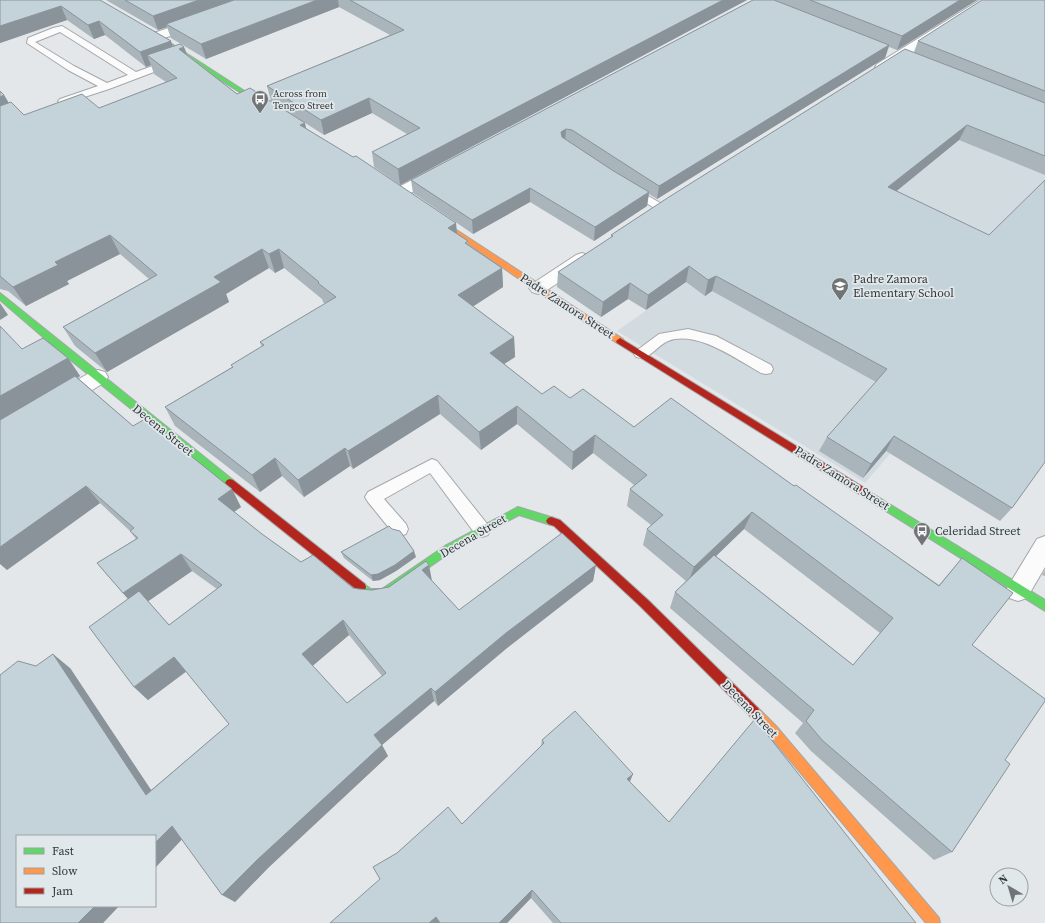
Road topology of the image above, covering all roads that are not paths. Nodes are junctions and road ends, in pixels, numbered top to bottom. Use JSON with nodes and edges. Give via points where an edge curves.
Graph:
{"nodes":[{"id":1,"x":989,"y":0,"type":"edge"},
{"id":2,"x":208,"y":18,"type":"edge"},
{"id":3,"x":153,"y":35,"type":"joint"},
{"id":4,"x":884,"y":50,"type":"edge"},
{"id":5,"x":190,"y":56,"type":"junction"},
{"id":6,"x":898,"y":56,"type":"junction"},
{"id":7,"x":913,"y":62,"type":"edge"},
{"id":8,"x":872,"y":73,"type":"edge"},
{"id":9,"x":136,"y":76,"type":"junction"},
{"id":10,"x":106,"y":87,"type":"junction"},
{"id":11,"x":56,"y":103,"type":"edge"},
{"id":12,"x":278,"y":114,"type":"edge"},
{"id":13,"x":450,"y":166,"type":"edge"},
{"id":14,"x":622,"y":184,"type":"edge"},
{"id":15,"x":400,"y":193,"type":"edge"},
{"id":16,"x":660,"y":207,"type":"edge"},
{"id":17,"x":426,"y":211,"type":"edge"},
{"id":18,"x":596,"y":250,"type":"edge"},
{"id":19,"x":538,"y":288,"type":"junction"},
{"id":20,"x":0,"y":296,"type":"edge"},
{"id":21,"x":641,"y":354,"type":"junction"},
{"id":22,"x":766,"y":369,"type":"dead end"},
{"id":23,"x":98,"y":377,"type":"junction"},
{"id":24,"x":46,"y":408,"type":"edge"},
{"id":25,"x":400,"y":529,"type":"edge"},
{"id":26,"x":482,"y":530,"type":"junction"},
{"id":27,"x":1045,"y":546,"type":"edge"},
{"id":28,"x":1018,"y":590,"type":"junction"},
{"id":29,"x":1045,"y":606,"type":"edge"},
{"id":30,"x":934,"y":923,"type":"edge"}],
"edges":[{"from":1,"to":6,"type":"street"},
{"from":2,"to":3,"type":"street"},
{"from":3,"to":5,"type":"street"},
{"from":4,"to":6,"type":"street"},
{"from":5,"to":9,"type":"lane"},
{"from":5,"to":12,"type":"street"},
{"from":6,"to":7,"type":"street"},
{"from":6,"to":8,"type":"street"},
{"from":9,"to":10,"type":"lane"},
{"from":9,"to":10,"type":"lane","via":[[62,29],[31,40],[31,43]]},
{"from":10,"to":11,"type":"lane"},
{"from":13,"to":15,"type":"street"},
{"from":14,"to":16,"type":"lane"},
{"from":17,"to":19,"type":"street","name":"Padre Zamora Street"},
{"from":18,"to":19,"type":"street"},
{"from":19,"to":21,"type":"street","name":"Padre Zamora Street"},
{"from":20,"to":23,"type":"street","name":"Decena Street"},
{"from":21,"to":22,"type":"lane","via":[[664,337],[688,334],[711,339]]},
{"from":21,"to":28,"type":"street","name":"Padre Zamora Street"},
{"from":23,"to":24,"type":"street"},
{"from":23,"to":26,"type":"street","name":"Decena Street","via":[[369,594],[384,593],[448,549]]},
{"from":25,"to":26,"type":"lane","via":[[373,497],[432,465]]},
{"from":26,"to":30,"type":"street","name":"Decena Street","via":[[518,511],[557,522],[644,603],[772,730]]},
{"from":27,"to":28,"type":"street"},
{"from":28,"to":29,"type":"street","name":"Padre Zamora Street"}]}
